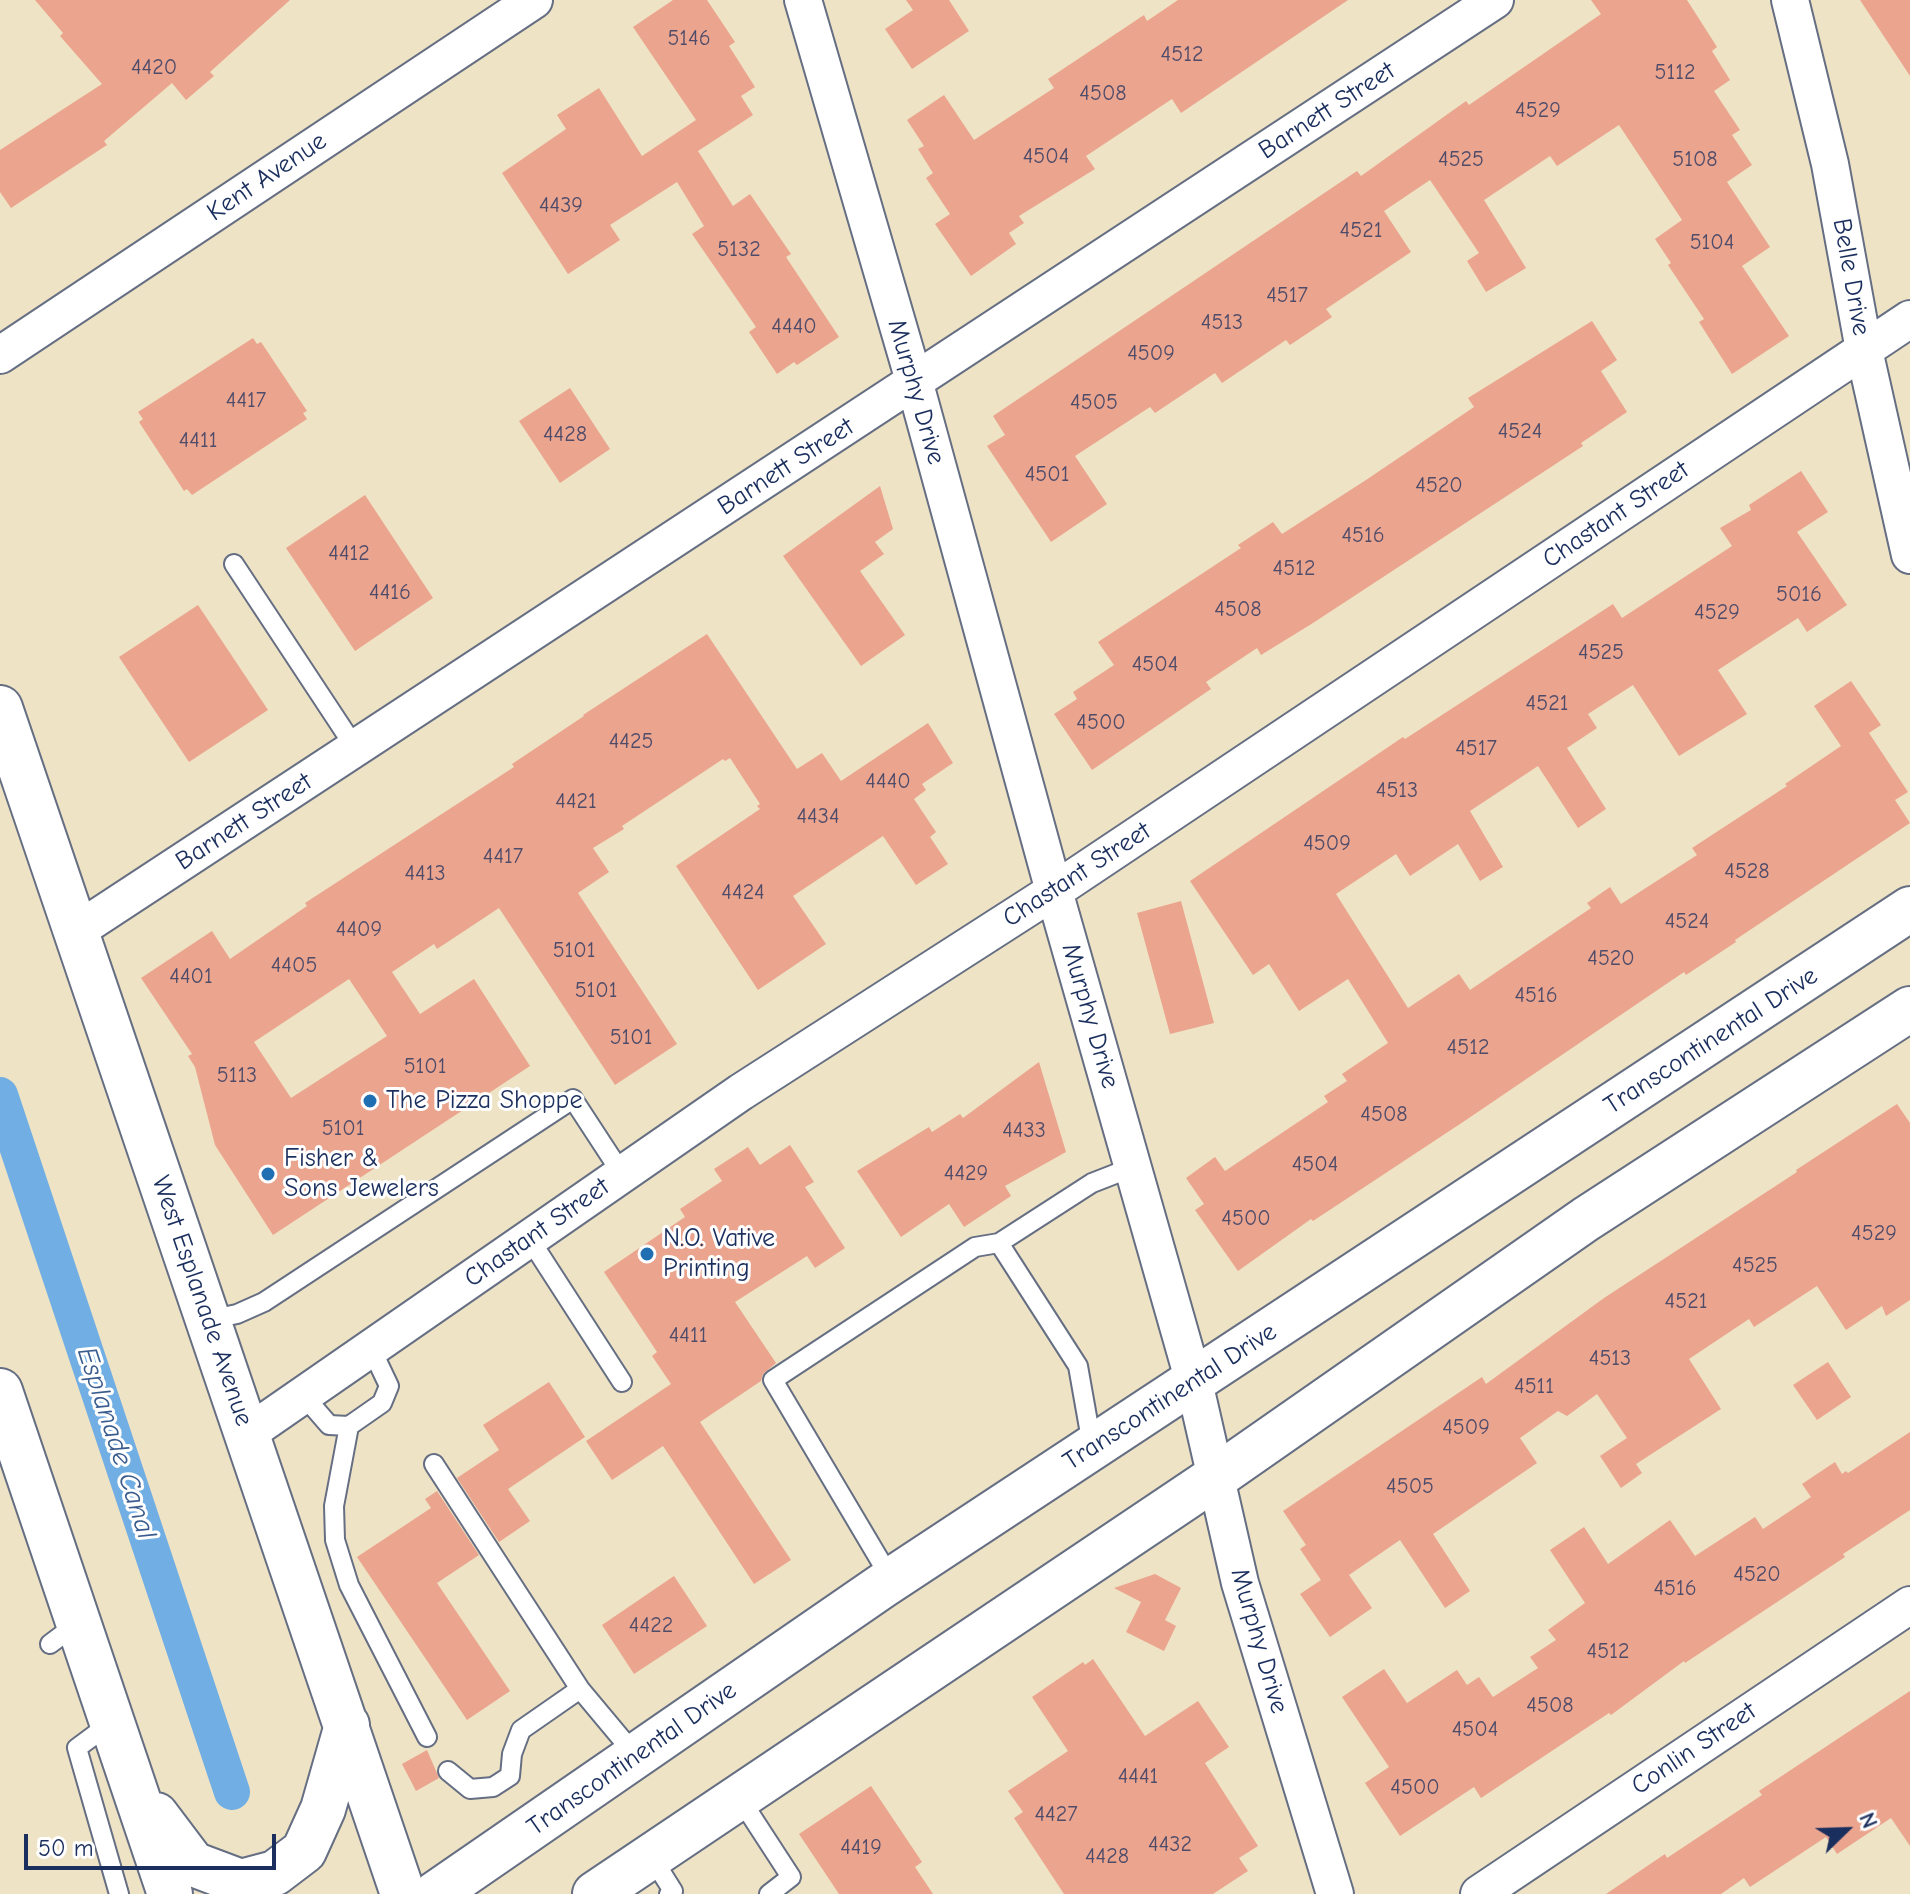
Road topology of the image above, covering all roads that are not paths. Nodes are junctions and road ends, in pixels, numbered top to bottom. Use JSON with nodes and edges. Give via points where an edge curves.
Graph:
{"nodes":[{"id":1,"x":534,"y":0,"type":"edge"},
{"id":2,"x":803,"y":0,"type":"edge"},
{"id":3,"x":1495,"y":0,"type":"edge"},
{"id":4,"x":1790,"y":0,"type":"edge"},
{"id":5,"x":1910,"y":319,"type":"edge"},
{"id":6,"x":1864,"y":350,"type":"junction"},
{"id":7,"x":0,"y":355,"type":"edge"},
{"id":8,"x":915,"y":384,"type":"junction"},
{"id":9,"x":1910,"y":555,"type":"edge"},
{"id":10,"x":234,"y":564,"type":"dead end"},
{"id":11,"x":0,"y":708,"type":"edge"},
{"id":12,"x":356,"y":749,"type":"junction"},
{"id":13,"x":1054,"y":891,"type":"junction"},
{"id":14,"x":1910,"y":909,"type":"edge"},
{"id":15,"x":75,"y":932,"type":"junction"},
{"id":16,"x":1910,"y":1009,"type":"edge"},
{"id":17,"x":1133,"y":1167,"type":"junction"},
{"id":18,"x":622,"y":1174,"type":"junction"},
{"id":19,"x":529,"y":1238,"type":"junction"},
{"id":20,"x":999,"y":1243,"type":"junction"},
{"id":21,"x":208,"y":1320,"type":"junction"},
{"id":22,"x":371,"y":1348,"type":"junction"},
{"id":23,"x":622,"y":1382,"type":"dead end"},
{"id":24,"x":1194,"y":1382,"type":"junction"},
{"id":25,"x":0,"y":1391,"type":"edge"},
{"id":26,"x":303,"y":1395,"type":"junction"},
{"id":27,"x":349,"y":1426,"type":"junction"},
{"id":28,"x":247,"y":1434,"type":"junction"},
{"id":29,"x":1092,"y":1448,"type":"junction"},
{"id":30,"x":434,"y":1464,"type":"dead end"},
{"id":31,"x":1216,"y":1477,"type":"junction"},
{"id":32,"x":891,"y":1580,"type":"junction"},
{"id":33,"x":1910,"y":1605,"type":"edge"},
{"id":34,"x":580,"y":1689,"type":"junction"},
{"id":35,"x":112,"y":1722,"type":"junction"},
{"id":36,"x":347,"y":1725,"type":"junction"},
{"id":37,"x":427,"y":1737,"type":"dead end"},
{"id":38,"x":636,"y":1756,"type":"junction"},
{"id":39,"x":448,"y":1771,"type":"dead end"},
{"id":40,"x":133,"y":1785,"type":"junction"},
{"id":41,"x":739,"y":1797,"type":"junction"},
{"id":42,"x":660,"y":1875,"type":"edge"},
{"id":43,"x":119,"y":1894,"type":"edge"},
{"id":44,"x":170,"y":1894,"type":"edge"},
{"id":45,"x":403,"y":1894,"type":"edge"},
{"id":46,"x":435,"y":1894,"type":"edge"},
{"id":47,"x":595,"y":1894,"type":"edge"},
{"id":48,"x":769,"y":1894,"type":"edge"},
{"id":49,"x":1335,"y":1894,"type":"edge"},
{"id":50,"x":1479,"y":1894,"type":"edge"}],
"edges":[{"from":1,"to":7,"type":"street","name":"Kent Avenue"},
{"from":2,"to":8,"type":"street","name":"Murphy Drive"},
{"from":3,"to":8,"type":"street","name":"Barnett Street"},
{"from":4,"to":6,"type":"street","name":"Belle Drive","via":[[1830,164]]},
{"from":5,"to":6,"type":"street","name":"Chastant Street"},
{"from":6,"to":9,"type":"street","name":"Belle Drive"},
{"from":6,"to":13,"type":"street","name":"Chastant Street"},
{"from":8,"to":12,"type":"street","name":"Barnett Street"},
{"from":8,"to":13,"type":"street","name":"Murphy Drive"},
{"from":10,"to":12,"type":"lane"},
{"from":11,"to":15,"type":"street","name":"West Esplanade Avenue"},
{"from":12,"to":15,"type":"street","name":"Barnett Street"},
{"from":13,"to":17,"type":"street","name":"Murphy Drive"},
{"from":13,"to":18,"type":"street","name":"Chastant Street"},
{"from":14,"to":24,"type":"street","name":"Transcontinental Drive"},
{"from":15,"to":21,"type":"street","name":"West Esplanade Avenue"},
{"from":16,"to":31,"type":"street","via":[[1586,1219]]},
{"from":17,"to":20,"type":"lane","via":[[1092,1183]]},
{"from":17,"to":24,"type":"street","name":"Murphy Drive"},
{"from":18,"to":19,"type":"street","name":"Chastant Street"},
{"from":18,"to":21,"type":"lane","via":[[573,1099],[264,1302]]},
{"from":19,"to":22,"type":"street","name":"Chastant Street"},
{"from":19,"to":23,"type":"lane"},
{"from":20,"to":29,"type":"lane","via":[[1078,1366]]},
{"from":20,"to":32,"type":"lane","via":[[975,1247],[773,1380]]},
{"from":21,"to":28,"type":"street","name":"West Esplanade Avenue"},
{"from":22,"to":26,"type":"street","name":"Chastant Street"},
{"from":22,"to":27,"type":"lane","via":[[389,1386],[382,1403]]},
{"from":24,"to":29,"type":"street","name":"Transcontinental Drive"},
{"from":24,"to":31,"type":"street","name":"Murphy Drive"},
{"from":25,"to":35,"type":"street","via":[[64,1634]]},
{"from":26,"to":27,"type":"lane","via":[[329,1425]]},
{"from":26,"to":28,"type":"street","name":"Chastant Street"},
{"from":27,"to":37,"type":"lane","via":[[334,1506],[335,1540],[349,1585]]},
{"from":28,"to":36,"type":"street","name":"West Esplanade Avenue"},
{"from":29,"to":32,"type":"street","name":"Transcontinental Drive"},
{"from":30,"to":34,"type":"lane"},
{"from":31,"to":41,"type":"street"},
{"from":31,"to":49,"type":"street","name":"Murphy Drive","via":[[1240,1583]]},
{"from":32,"to":38,"type":"street","name":"Transcontinental Drive"},
{"from":33,"to":50,"type":"street","name":"Conlin Street"},
{"from":34,"to":38,"type":"lane"},
{"from":34,"to":39,"type":"lane","via":[[521,1730],[510,1776],[493,1787],[470,1789]]},
{"from":35,"to":40,"type":"street"},
{"from":35,"to":43,"type":"lane","via":[[77,1748]]},
{"from":36,"to":40,"type":"street","via":[[323,1809],[304,1851],[275,1873],[241,1882],[193,1864]]},
{"from":36,"to":45,"type":"street","name":"West Esplanade Avenue"},
{"from":38,"to":46,"type":"street","name":"Transcontinental Drive"},
{"from":40,"to":44,"type":"street"},
{"from":41,"to":42,"type":"street"},
{"from":41,"to":48,"type":"lane","via":[[791,1877]]},
{"from":42,"to":47,"type":"street"}]}
